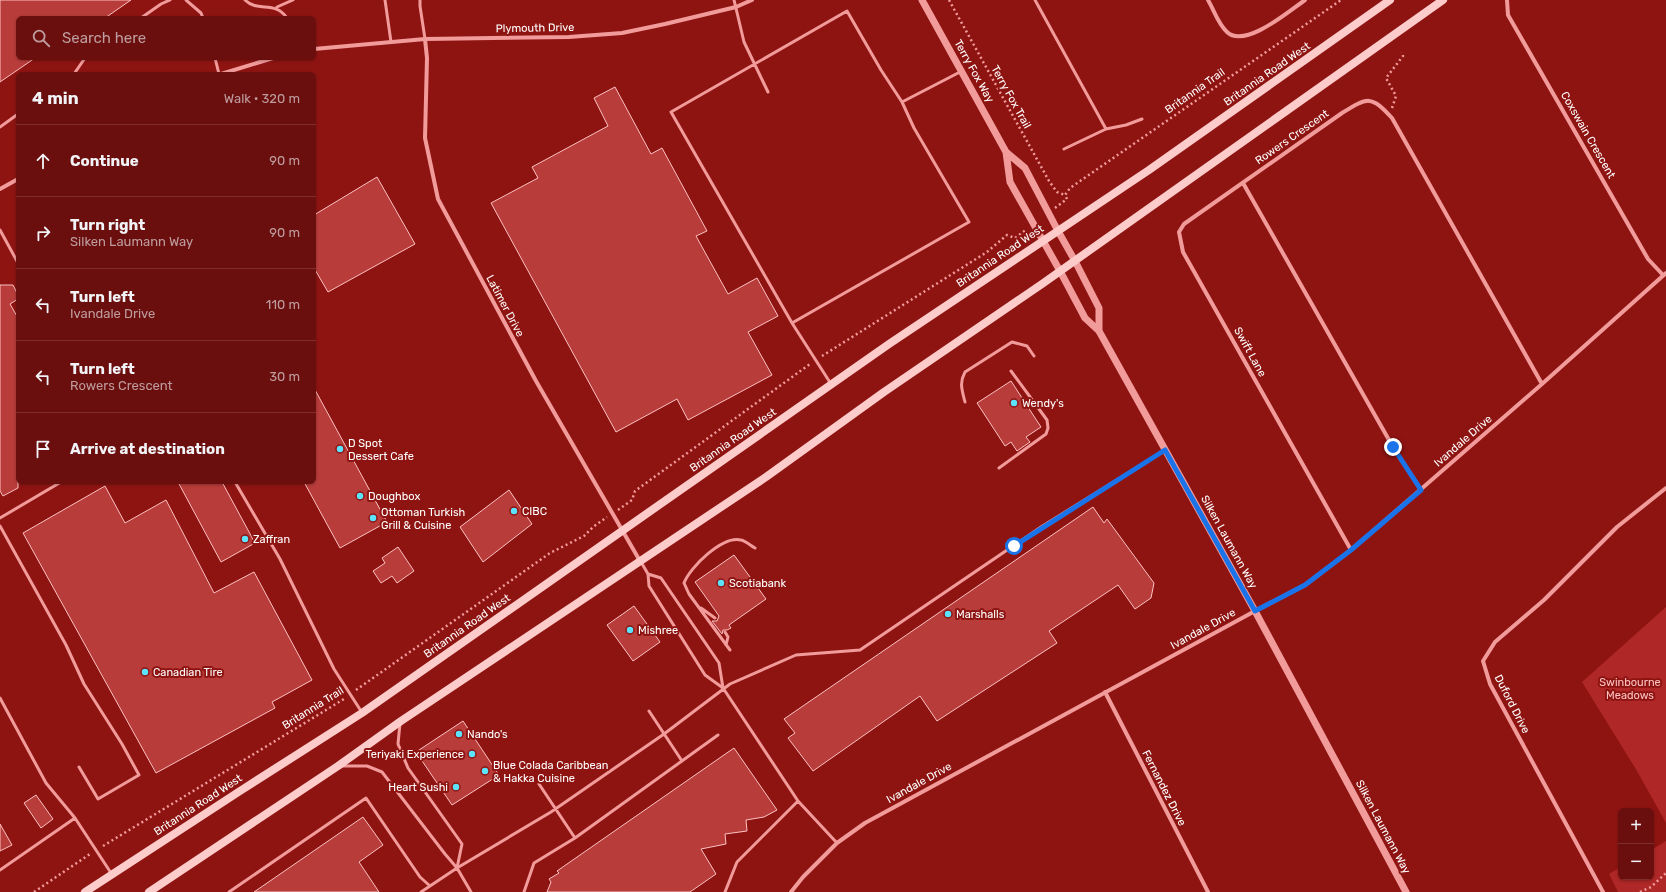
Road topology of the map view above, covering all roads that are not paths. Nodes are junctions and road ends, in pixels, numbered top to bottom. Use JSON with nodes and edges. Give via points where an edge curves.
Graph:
{"nodes":[{"id":1,"x":170,"y":0,"type":"edge"},
{"id":2,"x":186,"y":0,"type":"edge"},
{"id":3,"x":245,"y":0,"type":"edge"},
{"id":4,"x":293,"y":0,"type":"edge"},
{"id":5,"x":385,"y":0,"type":"edge"},
{"id":6,"x":420,"y":0,"type":"edge"},
{"id":7,"x":734,"y":0,"type":"edge"},
{"id":8,"x":752,"y":0,"type":"edge"},
{"id":9,"x":922,"y":0,"type":"edge"},
{"id":10,"x":1035,"y":0,"type":"edge"},
{"id":11,"x":1208,"y":0,"type":"edge"},
{"id":12,"x":1305,"y":0,"type":"edge"},
{"id":13,"x":1390,"y":0,"type":"edge"},
{"id":14,"x":1443,"y":0,"type":"edge"},
{"id":15,"x":1507,"y":0,"type":"edge"},
{"id":16,"x":277,"y":7,"type":"junction"},
{"id":17,"x":736,"y":7,"type":"junction"},
{"id":18,"x":144,"y":16,"type":"edge"},
{"id":19,"x":202,"y":16,"type":"edge"},
{"id":20,"x":286,"y":16,"type":"edge"},
{"id":21,"x":425,"y":39,"type":"junction"},
{"id":22,"x":391,"y":42,"type":"junction"},
{"id":23,"x":316,"y":49,"type":"edge"},
{"id":24,"x":84,"y":60,"type":"edge"},
{"id":25,"x":216,"y":60,"type":"edge"},
{"id":26,"x":266,"y":60,"type":"edge"},
{"id":27,"x":754,"y":64,"type":"junction"},
{"id":28,"x":75,"y":72,"type":"edge"},
{"id":29,"x":220,"y":72,"type":"edge"},
{"id":30,"x":227,"y":72,"type":"edge"},
{"id":31,"x":961,"y":72,"type":"junction"},
{"id":32,"x":768,"y":92,"type":"dead end"},
{"id":33,"x":902,"y":102,"type":"junction"},
{"id":34,"x":16,"y":115,"type":"edge"},
{"id":35,"x":1142,"y":119,"type":"dead end"},
{"id":36,"x":0,"y":127,"type":"edge"},
{"id":37,"x":1106,"y":129,"type":"junction"},
{"id":38,"x":1064,"y":149,"type":"dead end"},
{"id":39,"x":1006,"y":152,"type":"junction"},
{"id":40,"x":16,"y":180,"type":"edge"},
{"id":41,"x":1243,"y":183,"type":"junction"},
{"id":42,"x":0,"y":189,"type":"edge"},
{"id":43,"x":0,"y":230,"type":"edge"},
{"id":44,"x":1058,"y":231,"type":"junction"},
{"id":45,"x":1043,"y":241,"type":"junction"},
{"id":46,"x":16,"y":259,"type":"edge"},
{"id":47,"x":1075,"y":261,"type":"junction"},
{"id":48,"x":1060,"y":271,"type":"junction"},
{"id":49,"x":1664,"y":274,"type":"edge"},
{"id":50,"x":792,"y":323,"type":"junction"},
{"id":51,"x":1099,"y":331,"type":"junction"},
{"id":52,"x":1034,"y":356,"type":"dead end"},
{"id":53,"x":1011,"y":371,"type":"dead end"},
{"id":54,"x":831,"y":384,"type":"junction"},
{"id":55,"x":1542,"y":384,"type":"junction"},
{"id":56,"x":965,"y":402,"type":"dead end"},
{"id":57,"x":1165,"y":450,"type":"junction"},
{"id":58,"x":999,"y":468,"type":"dead end"},
{"id":59,"x":58,"y":484,"type":"edge"},
{"id":60,"x":236,"y":484,"type":"edge"},
{"id":61,"x":1666,"y":488,"type":"edge"},
{"id":62,"x":1421,"y":490,"type":"junction"},
{"id":63,"x":0,"y":518,"type":"edge"},
{"id":64,"x":0,"y":526,"type":"edge"},
{"id":65,"x":623,"y":531,"type":"junction"},
{"id":66,"x":755,"y":548,"type":"dead end"},
{"id":67,"x":1351,"y":550,"type":"junction"},
{"id":68,"x":640,"y":561,"type":"junction"},
{"id":69,"x":648,"y":574,"type":"junction"},
{"id":70,"x":699,"y":608,"type":"junction"},
{"id":71,"x":1255,"y":611,"type":"junction"},
{"id":72,"x":716,"y":618,"type":"dead end"},
{"id":73,"x":725,"y":632,"type":"dead end"},
{"id":74,"x":726,"y":645,"type":"junction"},
{"id":75,"x":730,"y":650,"type":"dead end"},
{"id":76,"x":723,"y":688,"type":"junction"},
{"id":77,"x":1105,"y":692,"type":"junction"},
{"id":78,"x":0,"y":698,"type":"edge"},
{"id":79,"x":649,"y":711,"type":"dead end"},
{"id":80,"x":362,"y":713,"type":"junction"},
{"id":81,"x":401,"y":721,"type":"junction"},
{"id":82,"x":664,"y":734,"type":"junction"},
{"id":83,"x":718,"y":735,"type":"dead end"},
{"id":84,"x":682,"y":761,"type":"junction"},
{"id":85,"x":338,"y":766,"type":"junction"},
{"id":86,"x":79,"y":767,"type":"dead end"},
{"id":87,"x":539,"y":784,"type":"dead end"},
{"id":88,"x":798,"y":801,"type":"junction"},
{"id":89,"x":556,"y":809,"type":"junction"},
{"id":90,"x":75,"y":818,"type":"junction"},
{"id":91,"x":575,"y":838,"type":"junction"},
{"id":92,"x":837,"y":843,"type":"junction"},
{"id":93,"x":458,"y":868,"type":"junction"},
{"id":94,"x":0,"y":870,"type":"edge"},
{"id":95,"x":112,"y":875,"type":"junction"},
{"id":96,"x":430,"y":886,"type":"junction"},
{"id":97,"x":85,"y":892,"type":"edge"},
{"id":98,"x":149,"y":892,"type":"edge"},
{"id":99,"x":229,"y":892,"type":"edge"},
{"id":100,"x":421,"y":892,"type":"edge"},
{"id":101,"x":471,"y":892,"type":"edge"},
{"id":102,"x":524,"y":892,"type":"edge"},
{"id":103,"x":726,"y":892,"type":"edge"},
{"id":104,"x":792,"y":892,"type":"edge"},
{"id":105,"x":1208,"y":892,"type":"edge"},
{"id":106,"x":1406,"y":892,"type":"edge"},
{"id":107,"x":1603,"y":892,"type":"edge"}],
"edges":[{"from":1,"to":18,"type":"lane"},
{"from":2,"to":19,"type":"lane"},
{"from":3,"to":16,"type":"lane","via":[[254,5]]},
{"from":4,"to":16,"type":"lane"},
{"from":5,"to":22,"type":"lane"},
{"from":6,"to":21,"type":"lane"},
{"from":7,"to":17,"type":"lane"},
{"from":8,"to":17,"type":"street","name":"Plymouth Drive"},
{"from":9,"to":31,"type":"street","name":"Terry Fox Way"},
{"from":10,"to":37,"type":"lane"},
{"from":11,"to":12,"type":"street","via":[[1228,33],[1240,37],[1255,33]]},
{"from":13,"to":44,"type":"main road","name":"Britannia Road West"},
{"from":14,"to":47,"type":"main road"},
{"from":15,"to":49,"type":"street","name":"Coxswain Crescent","via":[[1508,15],[1648,259]]},
{"from":16,"to":20,"type":"lane"},
{"from":17,"to":21,"type":"street","name":"Plymouth Drive","via":[[622,33],[569,37]]},
{"from":17,"to":27,"type":"lane","via":[[744,42]]},
{"from":21,"to":22,"type":"street","name":"Plymouth Drive"},
{"from":21,"to":65,"type":"street","name":"Latimer Drive","via":[[425,138],[438,199],[510,335]]},
{"from":22,"to":23,"type":"street","name":"Plymouth Drive"},
{"from":24,"to":28,"type":"lane"},
{"from":25,"to":29,"type":"lane"},
{"from":26,"to":30,"type":"street"},
{"from":27,"to":32,"type":"lane"},
{"from":27,"to":33,"type":"lane","via":[[847,11]]},
{"from":27,"to":50,"type":"lane","via":[[671,112]]},
{"from":31,"to":33,"type":"lane"},
{"from":31,"to":39,"type":"street","name":"Terry Fox Way"},
{"from":33,"to":50,"type":"lane","via":[[914,128],[969,222]]},
{"from":34,"to":36,"type":"lane"},
{"from":35,"to":37,"type":"lane"},
{"from":37,"to":38,"type":"lane"},
{"from":39,"to":44,"type":"street","name":"Terry Fox Way","via":[[1025,168]]},
{"from":39,"to":45,"type":"street","name":"Terry Fox Way","via":[[1010,182]]},
{"from":40,"to":42,"type":"street"},
{"from":41,"to":55,"type":"street","name":"Rowers Crescent","via":[[1359,102],[1374,101],[1390,116]]},
{"from":41,"to":62,"type":"street","via":[[1393,447]]},
{"from":41,"to":67,"type":"street","name":"Swift Lane","via":[[1184,224],[1179,232],[1183,252]]},
{"from":43,"to":46,"type":"lane"},
{"from":44,"to":45,"type":"main road","name":"Britannia Road West"},
{"from":44,"to":47,"type":"street","name":"Terry Fox Way"},
{"from":45,"to":48,"type":"street","name":"Terry Fox Way"},
{"from":45,"to":54,"type":"main road","name":"Britannia Road West"},
{"from":47,"to":48,"type":"main road"},
{"from":47,"to":51,"type":"street","name":"Silken Laumann Way","via":[[1099,308]]},
{"from":48,"to":51,"type":"street","name":"Silken Laumann Way","via":[[1085,318]]},
{"from":48,"to":68,"type":"main road","via":[[766,477]]},
{"from":49,"to":55,"type":"street","name":"Ivandale Drive"},
{"from":50,"to":54,"type":"lane"},
{"from":51,"to":57,"type":"street","name":"Silken Laumann Way"},
{"from":52,"to":56,"type":"lane","via":[[1026,346],[1012,342],[965,372],[961,387]]},
{"from":53,"to":58,"type":"lane","via":[[1046,420],[1048,428],[1046,434]]},
{"from":54,"to":65,"type":"main road","name":"Britannia Road West"},
{"from":55,"to":62,"type":"street","name":"Ivandale Drive"},
{"from":57,"to":71,"type":"street","name":"Silken Laumann Way"},
{"from":57,"to":76,"type":"lane","via":[[1041,527],[860,650],[796,655]]},
{"from":59,"to":63,"type":"lane"},
{"from":60,"to":80,"type":"lane","via":[[280,559],[334,669]]},
{"from":61,"to":107,"type":"street","name":"Duford Drive","via":[[1617,527],[1544,600],[1495,642],[1483,661],[1490,684]]},
{"from":62,"to":67,"type":"street","name":"Ivandale Drive"},
{"from":64,"to":86,"type":"lane","via":[[66,645],[84,684],[139,775],[98,799]]},
{"from":65,"to":68,"type":"street","name":"Latimer Drive"},
{"from":65,"to":80,"type":"main road","name":"Britannia Road West"},
{"from":66,"to":70,"type":"lane","via":[[741,540],[728,541],[695,565],[684,583]]},
{"from":67,"to":71,"type":"street","name":"Ivandale Drive","via":[[1305,585]]},
{"from":68,"to":69,"type":"lane"},
{"from":68,"to":81,"type":"main road"},
{"from":69,"to":76,"type":"lane","via":[[649,586],[705,675]]},
{"from":69,"to":76,"type":"lane","via":[[661,578],[719,663]]},
{"from":70,"to":72,"type":"lane"},
{"from":70,"to":74,"type":"lane"},
{"from":71,"to":77,"type":"street","name":"Ivandale Drive"},
{"from":71,"to":106,"type":"street","name":"Silken Laumann Way"},
{"from":73,"to":74,"type":"lane","via":[[728,637]]},
{"from":74,"to":75,"type":"lane"},
{"from":76,"to":82,"type":"lane"},
{"from":76,"to":88,"type":"lane"},
{"from":77,"to":92,"type":"street","name":"Ivandale Drive","via":[[865,823]]},
{"from":77,"to":105,"type":"street","name":"Fernandez Drive"},
{"from":78,"to":90,"type":"lane","via":[[46,783]]},
{"from":79,"to":82,"type":"lane"},
{"from":80,"to":95,"type":"main road","name":"Britannia Road West"},
{"from":81,"to":85,"type":"main road"},
{"from":81,"to":93,"type":"lane","via":[[398,744],[408,768],[462,844]]},
{"from":82,"to":84,"type":"lane"},
{"from":82,"to":89,"type":"lane"},
{"from":83,"to":84,"type":"lane"},
{"from":84,"to":91,"type":"lane"},
{"from":85,"to":93,"type":"lane","via":[[367,766],[382,772],[444,854]]},
{"from":85,"to":98,"type":"main road"},
{"from":87,"to":89,"type":"lane"},
{"from":88,"to":92,"type":"lane"},
{"from":88,"to":103,"type":"lane","via":[[737,862]]},
{"from":89,"to":91,"type":"lane"},
{"from":89,"to":93,"type":"lane"},
{"from":90,"to":94,"type":"lane"},
{"from":90,"to":95,"type":"lane"},
{"from":91,"to":102,"type":"lane","via":[[534,863]]},
{"from":92,"to":104,"type":"street","name":"Ivandale Drive","via":[[803,877]]},
{"from":93,"to":96,"type":"lane"},
{"from":93,"to":101,"type":"lane"},
{"from":95,"to":97,"type":"main road","name":"Britannia Road West"},
{"from":96,"to":99,"type":"lane","via":[[420,877],[366,798]]},
{"from":96,"to":100,"type":"lane"}]}
